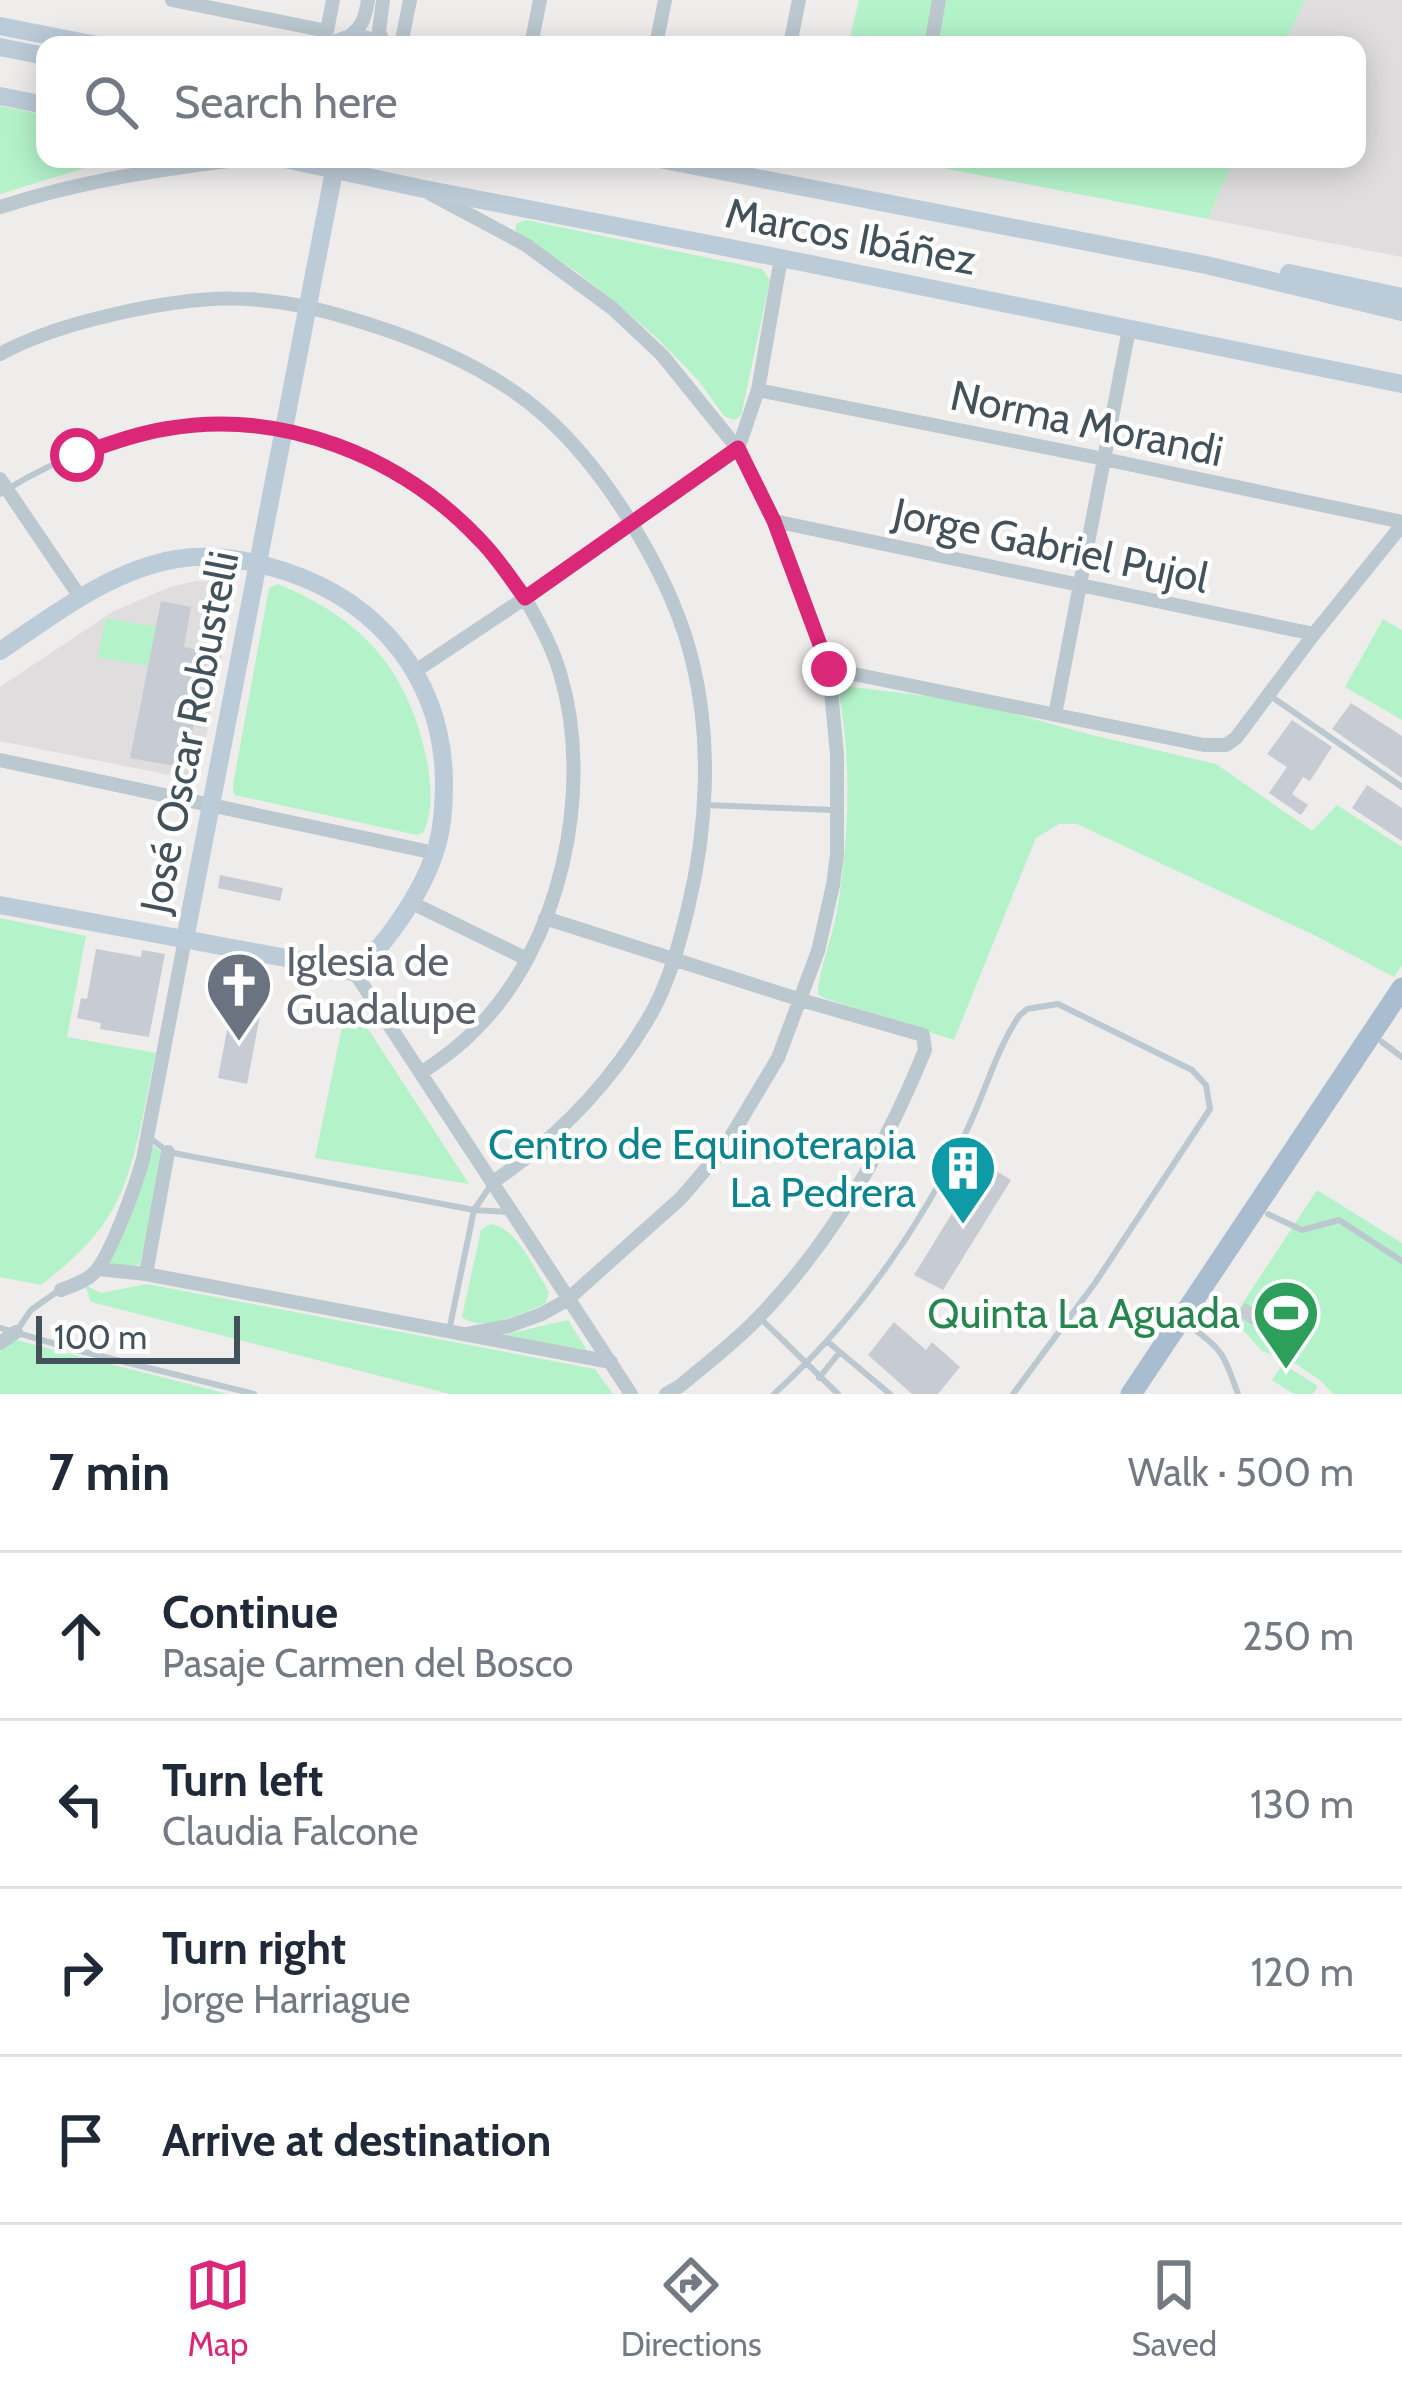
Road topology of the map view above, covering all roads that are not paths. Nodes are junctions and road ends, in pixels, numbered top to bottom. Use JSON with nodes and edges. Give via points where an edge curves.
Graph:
{"nodes":[{"id":1,"x":172,"y":0,"type":"edge"},
{"id":2,"x":333,"y":0,"type":"edge"},
{"id":3,"x":368,"y":0,"type":"edge"},
{"id":4,"x":383,"y":0,"type":"edge"},
{"id":5,"x":410,"y":0,"type":"edge"},
{"id":6,"x":540,"y":0,"type":"edge"},
{"id":7,"x":665,"y":0,"type":"edge"},
{"id":8,"x":799,"y":0,"type":"edge"},
{"id":9,"x":939,"y":0,"type":"edge"},
{"id":10,"x":203,"y":3,"type":"edge"},
{"id":11,"x":0,"y":26,"type":"edge"},
{"id":12,"x":51,"y":36,"type":"edge"},
{"id":13,"x":327,"y":36,"type":"edge"},
{"id":14,"x":335,"y":36,"type":"edge"},
{"id":15,"x":341,"y":36,"type":"edge"},
{"id":16,"x":380,"y":36,"type":"edge"},
{"id":17,"x":403,"y":36,"type":"edge"},
{"id":18,"x":533,"y":36,"type":"edge"},
{"id":19,"x":658,"y":36,"type":"edge"},
{"id":20,"x":792,"y":36,"type":"edge"},
{"id":21,"x":933,"y":36,"type":"edge"},
{"id":22,"x":0,"y":47,"type":"edge"},
{"id":23,"x":36,"y":54,"type":"edge"},
{"id":24,"x":0,"y":96,"type":"edge"},
{"id":25,"x":36,"y":104,"type":"edge"},
{"id":26,"x":165,"y":168,"type":"edge"},
{"id":27,"x":334,"y":168,"type":"edge"},
{"id":28,"x":349,"y":168,"type":"edge"},
{"id":29,"x":705,"y":168,"type":"edge"},
{"id":30,"x":755,"y":168,"type":"edge"},
{"id":31,"x":419,"y":188,"type":"junction"},
{"id":32,"x":0,"y":207,"type":"edge"},
{"id":33,"x":781,"y":258,"type":"junction"},
{"id":34,"x":1402,"y":296,"type":"edge"},
{"id":35,"x":308,"y":305,"type":"junction"},
{"id":36,"x":1402,"y":312,"type":"edge"},
{"id":37,"x":1129,"y":329,"type":"junction"},
{"id":38,"x":0,"y":354,"type":"edge"},
{"id":39,"x":1402,"y":384,"type":"edge"},
{"id":40,"x":758,"y":390,"type":"junction"},
{"id":41,"x":285,"y":430,"type":"junction"},
{"id":42,"x":738,"y":448,"type":"junction"},
{"id":43,"x":1104,"y":459,"type":"junction"},
{"id":44,"x":2,"y":488,"type":"edge"},
{"id":45,"x":774,"y":521,"type":"junction"},
{"id":46,"x":632,"y":523,"type":"junction"},
{"id":47,"x":1402,"y":524,"type":"edge"},
{"id":48,"x":260,"y":563,"type":"junction"},
{"id":49,"x":1080,"y":584,"type":"junction"},
{"id":50,"x":80,"y":597,"type":"junction"},
{"id":51,"x":525,"y":598,"type":"junction"},
{"id":52,"x":1314,"y":634,"type":"junction"},
{"id":53,"x":0,"y":651,"type":"edge"},
{"id":54,"x":829,"y":669,"type":"junction"},
{"id":55,"x":416,"y":670,"type":"junction"},
{"id":56,"x":1269,"y":695,"type":"junction"},
{"id":57,"x":1055,"y":715,"type":"junction"},
{"id":58,"x":0,"y":760,"type":"edge"},
{"id":59,"x":1402,"y":787,"type":"edge"},
{"id":60,"x":211,"y":804,"type":"junction"},
{"id":61,"x":705,"y":805,"type":"junction"},
{"id":62,"x":838,"y":810,"type":"junction"},
{"id":63,"x":435,"y":854,"type":"junction"},
{"id":64,"x":410,"y":902,"type":"junction"},
{"id":65,"x":0,"y":905,"type":"edge"},
{"id":66,"x":545,"y":918,"type":"junction"},
{"id":67,"x":184,"y":940,"type":"junction"},
{"id":68,"x":527,"y":959,"type":"junction"},
{"id":69,"x":674,"y":960,"type":"junction"},
{"id":70,"x":355,"y":973,"type":"junction"},
{"id":71,"x":1402,"y":988,"type":"edge"},
{"id":72,"x":801,"y":1000,"type":"junction"},
{"id":73,"x":1402,"y":1012,"type":"edge"},
{"id":74,"x":1382,"y":1042,"type":"junction"},
{"id":75,"x":1402,"y":1057,"type":"edge"},
{"id":76,"x":421,"y":1073,"type":"junction"},
{"id":77,"x":147,"y":1136,"type":"junction"},
{"id":78,"x":168,"y":1151,"type":"junction"},
{"id":79,"x":493,"y":1182,"type":"junction"},
{"id":80,"x":473,"y":1210,"type":"junction"},
{"id":81,"x":512,"y":1212,"type":"junction"},
{"id":82,"x":1268,"y":1214,"type":"junction"},
{"id":83,"x":1402,"y":1261,"type":"edge"},
{"id":84,"x":99,"y":1269,"type":"junction"},
{"id":85,"x":146,"y":1274,"type":"junction"},
{"id":86,"x":61,"y":1290,"type":"joint"},
{"id":87,"x":567,"y":1300,"type":"junction"},
{"id":88,"x":759,"y":1317,"type":"junction"},
{"id":89,"x":1192,"y":1328,"type":"junction"},
{"id":90,"x":8,"y":1330,"type":"edge"},
{"id":91,"x":449,"y":1331,"type":"junction"},
{"id":92,"x":467,"y":1334,"type":"junction"},
{"id":93,"x":827,"y":1341,"type":"junction"},
{"id":94,"x":0,"y":1343,"type":"edge"},
{"id":95,"x":839,"y":1352,"type":"junction"},
{"id":96,"x":611,"y":1362,"type":"junction"},
{"id":97,"x":805,"y":1364,"type":"junction"},
{"id":98,"x":819,"y":1378,"type":"junction"},
{"id":99,"x":254,"y":1394,"type":"edge"},
{"id":100,"x":631,"y":1394,"type":"edge"},
{"id":101,"x":666,"y":1394,"type":"edge"},
{"id":102,"x":774,"y":1394,"type":"edge"},
{"id":103,"x":838,"y":1394,"type":"edge"},
{"id":104,"x":890,"y":1394,"type":"edge"},
{"id":105,"x":1013,"y":1394,"type":"edge"},
{"id":106,"x":1131,"y":1394,"type":"edge"},
{"id":107,"x":1148,"y":1394,"type":"edge"},
{"id":108,"x":1238,"y":1394,"type":"edge"}],
"edges":[{"from":1,"to":10,"type":"street"},
{"from":2,"to":14,"type":"street"},
{"from":3,"to":15,"type":"street","via":[[359,30]]},
{"from":4,"to":16,"type":"street"},
{"from":5,"to":17,"type":"street"},
{"from":6,"to":18,"type":"street"},
{"from":7,"to":19,"type":"street"},
{"from":8,"to":20,"type":"street"},
{"from":9,"to":21,"type":"street"},
{"from":10,"to":13,"type":"street"},
{"from":11,"to":12,"type":"street"},
{"from":22,"to":23,"type":"street"},
{"from":24,"to":25,"type":"street"},
{"from":26,"to":32,"type":"street"},
{"from":27,"to":35,"type":"street","name":"José Oscar Robustelli"},
{"from":28,"to":31,"type":"street","name":"Marcos Ibáñez"},
{"from":29,"to":36,"type":"street","via":[[1206,265]]},
{"from":30,"to":34,"type":"street"},
{"from":31,"to":33,"type":"street","name":"Marcos Ibáñez"},
{"from":31,"to":42,"type":"street","via":[[526,245],[612,308]]},
{"from":33,"to":37,"type":"street","name":"Marcos Ibáñez"},
{"from":33,"to":40,"type":"street"},
{"from":35,"to":38,"type":"street","via":[[221,296],[161,303],[34,336]]},
{"from":35,"to":41,"type":"street","name":"José Oscar Robustelli"},
{"from":35,"to":46,"type":"street","via":[[433,348],[513,392],[547,418]]},
{"from":37,"to":39,"type":"street","name":"Marcos Ibáñez"},
{"from":37,"to":43,"type":"street"},
{"from":40,"to":42,"type":"street"},
{"from":40,"to":43,"type":"street","name":"Norma Morandi"},
{"from":41,"to":44,"type":"lane","via":[[168,428]]},
{"from":41,"to":48,"type":"street","name":"José Oscar Robustelli"},
{"from":41,"to":51,"type":"lane","via":[[400,473],[482,542]]},
{"from":42,"to":45,"type":"street"},
{"from":42,"to":46,"type":"street"},
{"from":43,"to":47,"type":"street","name":"Norma Morandi"},
{"from":43,"to":49,"type":"street"},
{"from":44,"to":50,"type":"street"},
{"from":45,"to":49,"type":"street","name":"Jorge Gabriel Pujol"},
{"from":45,"to":54,"type":"street"},
{"from":46,"to":51,"type":"street"},
{"from":46,"to":61,"type":"street","via":[[693,664]]},
{"from":47,"to":52,"type":"street"},
{"from":48,"to":50,"type":"street","via":[[179,558]]},
{"from":48,"to":55,"type":"street","via":[[344,597]]},
{"from":48,"to":60,"type":"street","name":"José Oscar Robustelli"},
{"from":49,"to":52,"type":"street","name":"Jorge Gabriel Pujol"},
{"from":49,"to":57,"type":"street"},
{"from":50,"to":53,"type":"street"},
{"from":51,"to":55,"type":"street"},
{"from":51,"to":66,"type":"street","via":[[560,673],[574,751],[563,866]]},
{"from":52,"to":56,"type":"street"},
{"from":54,"to":57,"type":"street"},
{"from":54,"to":62,"type":"street"},
{"from":55,"to":63,"type":"street","via":[[443,758]]},
{"from":56,"to":57,"type":"street","via":[[1226,746]]},
{"from":56,"to":59,"type":"lane"},
{"from":58,"to":60,"type":"street"},
{"from":60,"to":63,"type":"street"},
{"from":60,"to":67,"type":"street","name":"José Oscar Robustelli"},
{"from":61,"to":62,"type":"lane"},
{"from":61,"to":69,"type":"street"},
{"from":62,"to":72,"type":"street","via":[[833,885]]},
{"from":63,"to":64,"type":"street"},
{"from":64,"to":68,"type":"street"},
{"from":64,"to":70,"type":"street"},
{"from":65,"to":67,"type":"street"},
{"from":66,"to":68,"type":"street"},
{"from":66,"to":69,"type":"street"},
{"from":67,"to":70,"type":"street"},
{"from":67,"to":77,"type":"street","name":"José Oscar Robustelli"},
{"from":68,"to":76,"type":"street","via":[[476,1030]]},
{"from":69,"to":72,"type":"street"},
{"from":69,"to":79,"type":"street","via":[[617,1066],[535,1154]]},
{"from":70,"to":76,"type":"street"},
{"from":71,"to":106,"type":"main road"},
{"from":72,"to":87,"type":"street","via":[[778,1058],[724,1148],[681,1198]]},
{"from":72,"to":88,"type":"street","via":[[923,1035],[925,1050],[856,1192]]},
{"from":73,"to":74,"type":"main road"},
{"from":74,"to":75,"type":"lane"},
{"from":74,"to":82,"type":"main road"},
{"from":76,"to":79,"type":"street"},
{"from":77,"to":78,"type":"lane"},
{"from":77,"to":84,"type":"street","name":"José Oscar Robustelli"},
{"from":78,"to":80,"type":"lane"},
{"from":78,"to":85,"type":"street"},
{"from":79,"to":80,"type":"lane"},
{"from":79,"to":81,"type":"street"},
{"from":80,"to":81,"type":"lane"},
{"from":80,"to":91,"type":"lane"},
{"from":81,"to":87,"type":"street"},
{"from":82,"to":83,"type":"lane","via":[[1302,1230],[1339,1220]]},
{"from":82,"to":89,"type":"main road"},
{"from":84,"to":85,"type":"street"},
{"from":84,"to":86,"type":"street"},
{"from":85,"to":91,"type":"street"},
{"from":86,"to":90,"type":"lane"},
{"from":87,"to":92,"type":"street"},
{"from":87,"to":96,"type":"street"},
{"from":88,"to":97,"type":"lane"},
{"from":88,"to":101,"type":"street"},
{"from":89,"to":107,"type":"main road"},
{"from":89,"to":108,"type":"lane","via":[[1223,1353]]},
{"from":90,"to":94,"type":"street"},
{"from":90,"to":99,"type":"lane"},
{"from":91,"to":92,"type":"street"},
{"from":92,"to":96,"type":"street"},
{"from":93,"to":95,"type":"lane"},
{"from":93,"to":97,"type":"lane"},
{"from":93,"to":105,"type":"lane","via":[[930,1202],[1019,1016],[1058,1004],[1192,1070],[1206,1085],[1210,1108]]},
{"from":95,"to":98,"type":"lane"},
{"from":95,"to":104,"type":"lane"},
{"from":96,"to":100,"type":"street"},
{"from":97,"to":98,"type":"lane"},
{"from":97,"to":102,"type":"lane"},
{"from":98,"to":103,"type":"lane"}]}
